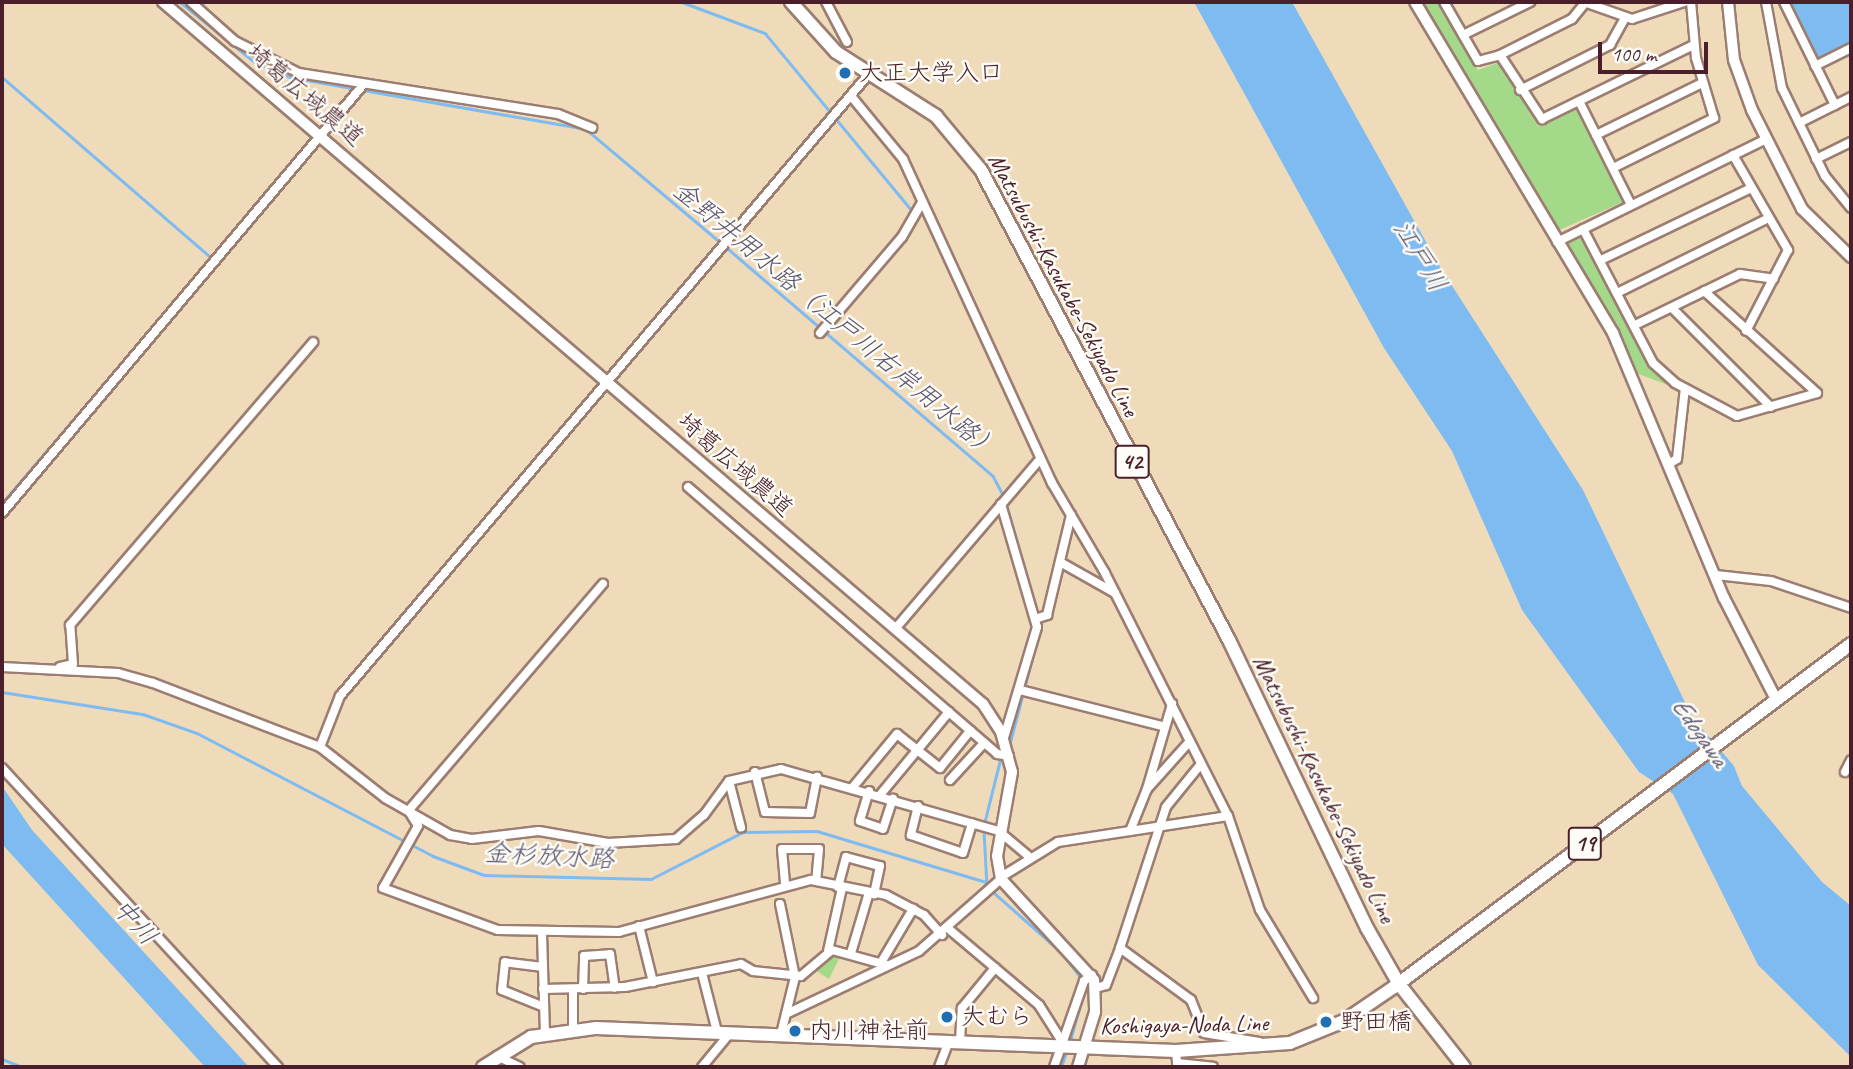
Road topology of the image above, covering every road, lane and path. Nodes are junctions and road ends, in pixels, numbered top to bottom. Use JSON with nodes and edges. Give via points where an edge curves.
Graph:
{"nodes":[{"id":1,"x":163,"y":2,"type":"edge"},
{"id":2,"x":191,"y":2,"type":"edge"},
{"id":3,"x":791,"y":2,"type":"edge"},
{"id":4,"x":826,"y":2,"type":"edge"},
{"id":5,"x":1415,"y":2,"type":"edge"},
{"id":6,"x":1530,"y":2,"type":"edge"},
{"id":7,"x":1585,"y":2,"type":"edge"},
{"id":8,"x":1684,"y":2,"type":"edge"},
{"id":9,"x":1691,"y":2,"type":"edge"},
{"id":10,"x":1728,"y":2,"type":"edge"},
{"id":11,"x":1766,"y":2,"type":"edge"},
{"id":12,"x":1784,"y":2,"type":"edge"},
{"id":13,"x":1448,"y":3,"type":"edge"},
{"id":14,"x":1625,"y":18,"type":"junction"},
{"id":15,"x":1463,"y":35,"type":"junction"},
{"id":16,"x":847,"y":42,"type":"dead end"},
{"id":17,"x":1694,"y":45,"type":"junction"},
{"id":18,"x":1851,"y":48,"type":"edge"},
{"id":19,"x":1500,"y":55,"type":"junction"},
{"id":20,"x":1815,"y":66,"type":"junction"},
{"id":21,"x":868,"y":75,"type":"junction"},
{"id":22,"x":1702,"y":83,"type":"junction"},
{"id":23,"x":362,"y":88,"type":"junction"},
{"id":24,"x":1520,"y":90,"type":"junction"},
{"id":25,"x":851,"y":96,"type":"junction"},
{"id":26,"x":1851,"y":97,"type":"edge"},
{"id":27,"x":1579,"y":101,"type":"junction"},
{"id":28,"x":1835,"y":105,"type":"junction"},
{"id":29,"x":580,"y":121,"type":"junction"},
{"id":30,"x":1799,"y":123,"type":"junction"},
{"id":31,"x":592,"y":128,"type":"dead end"},
{"id":32,"x":576,"y":130,"type":"dead end"},
{"id":33,"x":1596,"y":135,"type":"junction"},
{"id":34,"x":322,"y":138,"type":"junction"},
{"id":35,"x":1766,"y":139,"type":"junction"},
{"id":36,"x":1851,"y":142,"type":"edge"},
{"id":37,"x":1732,"y":155,"type":"junction"},
{"id":38,"x":1816,"y":159,"type":"junction"},
{"id":39,"x":1613,"y":168,"type":"junction"},
{"id":40,"x":1749,"y":189,"type":"junction"},
{"id":41,"x":922,"y":203,"type":"junction"},
{"id":42,"x":1631,"y":205,"type":"junction"},
{"id":43,"x":1851,"y":208,"type":"edge"},
{"id":44,"x":1765,"y":220,"type":"junction"},
{"id":45,"x":1583,"y":229,"type":"junction"},
{"id":46,"x":1557,"y":242,"type":"junction"},
{"id":47,"x":1851,"y":257,"type":"edge"},
{"id":48,"x":1601,"y":260,"type":"junction"},
{"id":49,"x":1774,"y":279,"type":"junction"},
{"id":50,"x":1704,"y":291,"type":"junction"},
{"id":51,"x":1619,"y":292,"type":"junction"},
{"id":52,"x":1672,"y":308,"type":"junction"},
{"id":53,"x":1635,"y":325,"type":"junction"},
{"id":54,"x":822,"y":331,"type":"dead end"},
{"id":55,"x":1746,"y":331,"type":"junction"},
{"id":56,"x":313,"y":342,"type":"dead end"},
{"id":57,"x":609,"y":384,"type":"junction"},
{"id":58,"x":1685,"y":388,"type":"junction"},
{"id":59,"x":1771,"y":407,"type":"junction"},
{"id":60,"x":1040,"y":459,"type":"junction"},
{"id":61,"x":1668,"y":464,"type":"junction"},
{"id":62,"x":688,"y":487,"type":"dead end"},
{"id":63,"x":1001,"y":503,"type":"junction"},
{"id":64,"x":2,"y":513,"type":"edge"},
{"id":65,"x":1070,"y":515,"type":"junction"},
{"id":66,"x":1060,"y":562,"type":"junction"},
{"id":67,"x":1716,"y":575,"type":"junction"},
{"id":68,"x":603,"y":584,"type":"dead end"},
{"id":69,"x":1115,"y":593,"type":"junction"},
{"id":70,"x":1851,"y":608,"type":"edge"},
{"id":71,"x":1038,"y":618,"type":"junction"},
{"id":72,"x":895,"y":629,"type":"junction"},
{"id":73,"x":1851,"y":644,"type":"edge"},
{"id":74,"x":2,"y":667,"type":"edge"},
{"id":75,"x":37,"y":670,"type":"junction"},
{"id":76,"x":1024,"y":691,"type":"junction"},
{"id":77,"x":1776,"y":699,"type":"junction"},
{"id":78,"x":1172,"y":704,"type":"junction"},
{"id":79,"x":949,"y":712,"type":"junction"},
{"id":80,"x":1162,"y":726,"type":"junction"},
{"id":81,"x":970,"y":731,"type":"junction"},
{"id":82,"x":1003,"y":738,"type":"junction"},
{"id":83,"x":1190,"y":741,"type":"junction"},
{"id":84,"x":984,"y":743,"type":"junction"},
{"id":85,"x":320,"y":747,"type":"junction"},
{"id":86,"x":1156,"y":747,"type":"junction"},
{"id":87,"x":918,"y":750,"type":"junction"},
{"id":88,"x":1174,"y":754,"type":"junction"},
{"id":89,"x":1003,"y":756,"type":"junction"},
{"id":90,"x":1851,"y":760,"type":"edge"},
{"id":91,"x":1201,"y":764,"type":"junction"},
{"id":92,"x":2,"y":768,"type":"edge"},
{"id":93,"x":755,"y":772,"type":"junction"},
{"id":94,"x":1845,"y":772,"type":"dead end"},
{"id":95,"x":817,"y":777,"type":"junction"},
{"id":96,"x":950,"y":780,"type":"dead end"},
{"id":97,"x":729,"y":781,"type":"junction"},
{"id":98,"x":853,"y":787,"type":"junction"},
{"id":99,"x":1147,"y":789,"type":"junction"},
{"id":100,"x":869,"y":791,"type":"junction"},
{"id":101,"x":880,"y":795,"type":"junction"},
{"id":102,"x":893,"y":799,"type":"junction"},
{"id":103,"x":918,"y":806,"type":"junction"},
{"id":104,"x":408,"y":810,"type":"junction"},
{"id":105,"x":1228,"y":816,"type":"junction"},
{"id":106,"x":972,"y":823,"type":"junction"},
{"id":107,"x":1159,"y":826,"type":"junction"},
{"id":108,"x":741,"y":827,"type":"dead end"},
{"id":109,"x":1130,"y":831,"type":"junction"},
{"id":110,"x":1001,"y":833,"type":"junction"},
{"id":111,"x":1028,"y":856,"type":"junction"},
{"id":112,"x":816,"y":881,"type":"junction"},
{"id":113,"x":785,"y":883,"type":"junction"},
{"id":114,"x":996,"y":883,"type":"junction"},
{"id":115,"x":840,"y":888,"type":"junction"},
{"id":116,"x":871,"y":895,"type":"junction"},
{"id":117,"x":780,"y":904,"type":"dead end"},
{"id":118,"x":913,"y":909,"type":"junction"},
{"id":119,"x":639,"y":926,"type":"junction"},
{"id":120,"x":541,"y":933,"type":"junction"},
{"id":121,"x":946,"y":933,"type":"junction"},
{"id":122,"x":1120,"y":948,"type":"junction"},
{"id":123,"x":828,"y":951,"type":"junction"},
{"id":124,"x":851,"y":953,"type":"junction"},
{"id":125,"x":884,"y":963,"type":"junction"},
{"id":126,"x":543,"y":967,"type":"junction"},
{"id":127,"x":995,"y":968,"type":"junction"},
{"id":128,"x":702,"y":972,"type":"junction"},
{"id":129,"x":1092,"y":975,"type":"junction"},
{"id":130,"x":795,"y":977,"type":"junction"},
{"id":131,"x":1403,"y":981,"type":"junction"},
{"id":132,"x":653,"y":982,"type":"junction"},
{"id":133,"x":615,"y":988,"type":"junction"},
{"id":134,"x":1096,"y":988,"type":"junction"},
{"id":135,"x":543,"y":989,"type":"junction"},
{"id":136,"x":573,"y":989,"type":"junction"},
{"id":137,"x":583,"y":989,"type":"junction"},
{"id":138,"x":1313,"y":998,"type":"dead end"},
{"id":139,"x":544,"y":1007,"type":"junction"},
{"id":140,"x":786,"y":1014,"type":"junction"},
{"id":141,"x":573,"y":1029,"type":"junction"},
{"id":142,"x":545,"y":1032,"type":"junction"},
{"id":143,"x":723,"y":1033,"type":"junction"},
{"id":144,"x":781,"y":1034,"type":"junction"},
{"id":145,"x":954,"y":1041,"type":"junction"},
{"id":146,"x":1061,"y":1043,"type":"junction"},
{"id":147,"x":1086,"y":1047,"type":"junction"},
{"id":148,"x":1263,"y":1048,"type":"junction"},
{"id":149,"x":1177,"y":1051,"type":"junction"},
{"id":150,"x":497,"y":1056,"type":"junction"},
{"id":151,"x":278,"y":1067,"type":"edge"},
{"id":152,"x":483,"y":1067,"type":"edge"},
{"id":153,"x":520,"y":1067,"type":"edge"},
{"id":154,"x":702,"y":1067,"type":"edge"},
{"id":155,"x":939,"y":1067,"type":"edge"},
{"id":156,"x":1054,"y":1067,"type":"edge"},
{"id":157,"x":1078,"y":1067,"type":"edge"},
{"id":158,"x":1213,"y":1067,"type":"edge"},
{"id":159,"x":1464,"y":1067,"type":"edge"}],
"edges":[{"from":1,"to":34,"type":"street","name":"埼葛広域農道"},
{"from":2,"to":23,"type":"street","via":[[265,59]]},
{"from":3,"to":21,"type":"main road","name":"Matsubushi-Kasukabe-Sekiyado Line","number":"42","via":[[827,44]]},
{"from":4,"to":16,"type":"street"},
{"from":5,"to":46,"type":"street"},
{"from":6,"to":15,"type":"street"},
{"from":7,"to":14,"type":"street"},
{"from":7,"to":19,"type":"street","via":[[1572,19]]},
{"from":8,"to":14,"type":"street"},
{"from":9,"to":17,"type":"street"},
{"from":10,"to":35,"type":"street","via":[[1739,78]]},
{"from":11,"to":30,"type":"street","via":[[1772,57]]},
{"from":12,"to":20,"type":"street"},
{"from":13,"to":15,"type":"street"},
{"from":14,"to":24,"type":"street","via":[[1610,45]]},
{"from":15,"to":19,"type":"street","via":[[1478,61]]},
{"from":17,"to":22,"type":"street"},
{"from":17,"to":27,"type":"street"},
{"from":18,"to":20,"type":"street"},
{"from":19,"to":24,"type":"street"},
{"from":20,"to":28,"type":"street"},
{"from":21,"to":25,"type":"street"},
{"from":21,"to":131,"type":"main road","name":"Matsubushi-Kasukabe-Sekiyado Line","number":"42","via":[[936,116],[981,170],[1224,629],[1320,836]]},
{"from":22,"to":33,"type":"street"},
{"from":22,"to":39,"type":"street","via":[[1714,118]]},
{"from":23,"to":29,"type":"street"},
{"from":23,"to":34,"type":"street"},
{"from":24,"to":27,"type":"street","via":[[1542,119]]},
{"from":25,"to":41,"type":"street","via":[[893,142]]},
{"from":25,"to":57,"type":"street"},
{"from":26,"to":28,"type":"street"},
{"from":27,"to":33,"type":"street"},
{"from":28,"to":30,"type":"street"},
{"from":29,"to":31,"type":"street"},
{"from":29,"to":32,"type":"street"},
{"from":30,"to":38,"type":"street"},
{"from":33,"to":39,"type":"street"},
{"from":34,"to":57,"type":"street","name":"埼葛広域農道"},
{"from":34,"to":64,"type":"street"},
{"from":35,"to":37,"type":"street"},
{"from":35,"to":47,"type":"street","via":[[1810,219]]},
{"from":36,"to":38,"type":"street"},
{"from":37,"to":40,"type":"street"},
{"from":37,"to":42,"type":"street"},
{"from":38,"to":43,"type":"street"},
{"from":39,"to":42,"type":"street"},
{"from":40,"to":44,"type":"street"},
{"from":40,"to":48,"type":"street"},
{"from":41,"to":54,"type":"street","via":[[902,237]]},
{"from":41,"to":60,"type":"street"},
{"from":42,"to":45,"type":"street"},
{"from":44,"to":49,"type":"street","via":[[1788,250]]},
{"from":44,"to":51,"type":"street"},
{"from":45,"to":46,"type":"street"},
{"from":45,"to":48,"type":"street"},
{"from":46,"to":61,"type":"street","via":[[1613,333]]},
{"from":48,"to":51,"type":"street"},
{"from":49,"to":50,"type":"street","via":[[1749,272]]},
{"from":49,"to":55,"type":"street"},
{"from":50,"to":52,"type":"street"},
{"from":50,"to":55,"type":"street"},
{"from":51,"to":53,"type":"street"},
{"from":52,"to":53,"type":"street"},
{"from":52,"to":59,"type":"street"},
{"from":53,"to":58,"type":"street","via":[[1653,363]]},
{"from":55,"to":59,"type":"street","via":[[1817,393]]},
{"from":56,"to":75,"type":"street","via":[[70,625],[73,664]]},
{"from":57,"to":72,"type":"street","name":"埼葛広域農道"},
{"from":57,"to":85,"type":"street","via":[[340,696]]},
{"from":58,"to":59,"type":"street","via":[[1737,416]]},
{"from":58,"to":61,"type":"street","via":[[1677,459]]},
{"from":60,"to":63,"type":"street"},
{"from":60,"to":65,"type":"street"},
{"from":61,"to":67,"type":"street"},
{"from":62,"to":79,"type":"street"},
{"from":63,"to":71,"type":"street"},
{"from":63,"to":72,"type":"street"},
{"from":65,"to":66,"type":"street"},
{"from":65,"to":69,"type":"street"},
{"from":66,"to":69,"type":"street"},
{"from":66,"to":71,"type":"street"},
{"from":67,"to":70,"type":"street","via":[[1771,581]]},
{"from":67,"to":77,"type":"street"},
{"from":68,"to":104,"type":"street"},
{"from":69,"to":78,"type":"street"},
{"from":71,"to":76,"type":"street"},
{"from":72,"to":82,"type":"street","name":"埼葛広域農道","via":[[983,704]]},
{"from":73,"to":77,"type":"main road","name":"Koshigaya-Noda Line","number":"19"},
{"from":74,"to":75,"type":"street"},
{"from":75,"to":85,"type":"street","via":[[118,673]]},
{"from":76,"to":80,"type":"street"},
{"from":76,"to":82,"type":"street"},
{"from":77,"to":131,"type":"main road","name":"Koshigaya-Noda Line","number":"19"},
{"from":78,"to":80,"type":"street"},
{"from":78,"to":83,"type":"street"},
{"from":79,"to":81,"type":"street"},
{"from":79,"to":87,"type":"street"},
{"from":80,"to":86,"type":"street"},
{"from":81,"to":84,"type":"street"},
{"from":81,"to":87,"type":"street","via":[[940,768]]},
{"from":82,"to":89,"type":"street","name":"埼葛広域農道"},
{"from":83,"to":88,"type":"street"},
{"from":83,"to":91,"type":"street"},
{"from":84,"to":89,"type":"street"},
{"from":84,"to":96,"type":"street"},
{"from":85,"to":104,"type":"street"},
{"from":86,"to":88,"type":"street"},
{"from":86,"to":99,"type":"street"},
{"from":87,"to":98,"type":"street","via":[[897,734]]},
{"from":87,"to":101,"type":"street"},
{"from":88,"to":99,"type":"street"},
{"from":89,"to":110,"type":"street","name":"埼葛広域農道","via":[[1011,791]]},
{"from":90,"to":94,"type":"street"},
{"from":91,"to":105,"type":"street"},
{"from":91,"to":107,"type":"street","via":[[1174,792]]},
{"from":92,"to":151,"type":"street"},
{"from":93,"to":95,"type":"street"},
{"from":93,"to":95,"type":"street","via":[[765,812],[810,813]]},
{"from":93,"to":97,"type":"street"},
{"from":95,"to":98,"type":"street"},
{"from":97,"to":104,"type":"street","via":[[676,839],[642,844],[539,831],[472,839]]},
{"from":97,"to":108,"type":"street"},
{"from":98,"to":100,"type":"street"},
{"from":99,"to":109,"type":"street"},
{"from":100,"to":101,"type":"street"},
{"from":100,"to":102,"type":"street","via":[[860,821],[883,829]]},
{"from":101,"to":102,"type":"street"},
{"from":102,"to":103,"type":"street"},
{"from":103,"to":106,"type":"street"},
{"from":103,"to":106,"type":"street","via":[[911,835],[963,853]]},
{"from":104,"to":120,"type":"street","via":[[418,826],[383,888],[498,930]]},
{"from":105,"to":107,"type":"street"},
{"from":105,"to":138,"type":"street","via":[[1260,910]]},
{"from":106,"to":110,"type":"street"},
{"from":107,"to":109,"type":"street"},
{"from":107,"to":122,"type":"street"},
{"from":109,"to":111,"type":"street","via":[[1058,842]]},
{"from":110,"to":111,"type":"street"},
{"from":110,"to":114,"type":"street","name":"埼葛広域農道"},
{"from":111,"to":114,"type":"street"},
{"from":112,"to":113,"type":"street"},
{"from":112,"to":113,"type":"street","via":[[821,851],[782,849]]},
{"from":112,"to":115,"type":"street"},
{"from":113,"to":119,"type":"street"},
{"from":114,"to":121,"type":"street"},
{"from":114,"to":129,"type":"street"},
{"from":115,"to":116,"type":"street"},
{"from":115,"to":116,"type":"street","via":[[846,857],[880,866]]},
{"from":115,"to":123,"type":"street"},
{"from":116,"to":118,"type":"street"},
{"from":116,"to":124,"type":"street"},
{"from":117,"to":130,"type":"street"},
{"from":118,"to":121,"type":"street"},
{"from":118,"to":125,"type":"street"},
{"from":119,"to":120,"type":"street"},
{"from":119,"to":132,"type":"street"},
{"from":120,"to":126,"type":"street"},
{"from":121,"to":125,"type":"street"},
{"from":121,"to":127,"type":"street"},
{"from":122,"to":134,"type":"street","via":[[1106,985]]},
{"from":122,"to":148,"type":"street","via":[[1191,1000],[1204,1032],[1258,1041]]},
{"from":123,"to":124,"type":"street"},
{"from":123,"to":130,"type":"street"},
{"from":124,"to":125,"type":"street"},
{"from":125,"to":140,"type":"street"},
{"from":126,"to":135,"type":"street"},
{"from":126,"to":139,"type":"street","via":[[505,962],[502,990]]},
{"from":127,"to":145,"type":"street","via":[[962,1007]]},
{"from":127,"to":146,"type":"street","via":[[1039,1005]]},
{"from":128,"to":130,"type":"street","via":[[741,964]]},
{"from":128,"to":132,"type":"street"},
{"from":128,"to":143,"type":"street"},
{"from":129,"to":134,"type":"street"},
{"from":129,"to":146,"type":"street","via":[[1083,981]]},
{"from":130,"to":140,"type":"street"},
{"from":131,"to":148,"type":"main road","name":"Koshigaya-Noda Line","number":"19","via":[[1344,1021]]},
{"from":131,"to":159,"type":"main road","name":"Matsubushi-Kasukabe-Sekiyado Line"},
{"from":132,"to":133,"type":"street"},
{"from":133,"to":137,"type":"street"},
{"from":133,"to":137,"type":"street","via":[[610,954],[584,956]]},
{"from":134,"to":147,"type":"street"},
{"from":135,"to":136,"type":"street"},
{"from":135,"to":139,"type":"street"},
{"from":136,"to":137,"type":"street"},
{"from":136,"to":141,"type":"street"},
{"from":139,"to":142,"type":"street"},
{"from":140,"to":144,"type":"street"},
{"from":141,"to":142,"type":"main road","name":"Koshigaya-Noda Line","number":"19"},
{"from":141,"to":143,"type":"main road","name":"Koshigaya-Noda Line","number":"19"},
{"from":142,"to":150,"type":"main road","name":"Koshigaya-Noda Line","number":"19"},
{"from":143,"to":144,"type":"main road","name":"Koshigaya-Noda Line","number":"19"},
{"from":143,"to":154,"type":"street"},
{"from":144,"to":145,"type":"main road","name":"Koshigaya-Noda Line","number":"19"},
{"from":145,"to":146,"type":"main road","name":"Koshigaya-Noda Line","number":"19"},
{"from":145,"to":155,"type":"street"},
{"from":146,"to":147,"type":"main road","name":"Koshigaya-Noda Line","number":"19"},
{"from":146,"to":156,"type":"street"},
{"from":147,"to":149,"type":"main road","name":"Koshigaya-Noda Line","number":"19"},
{"from":147,"to":157,"type":"street"},
{"from":148,"to":149,"type":"main road","name":"Koshigaya-Noda Line","number":"19"},
{"from":149,"to":158,"type":"street","via":[[1177,1063]]},
{"from":150,"to":152,"type":"main road","name":"Koshigaya-Noda Line","number":"19"},
{"from":150,"to":153,"type":"street"}]}
